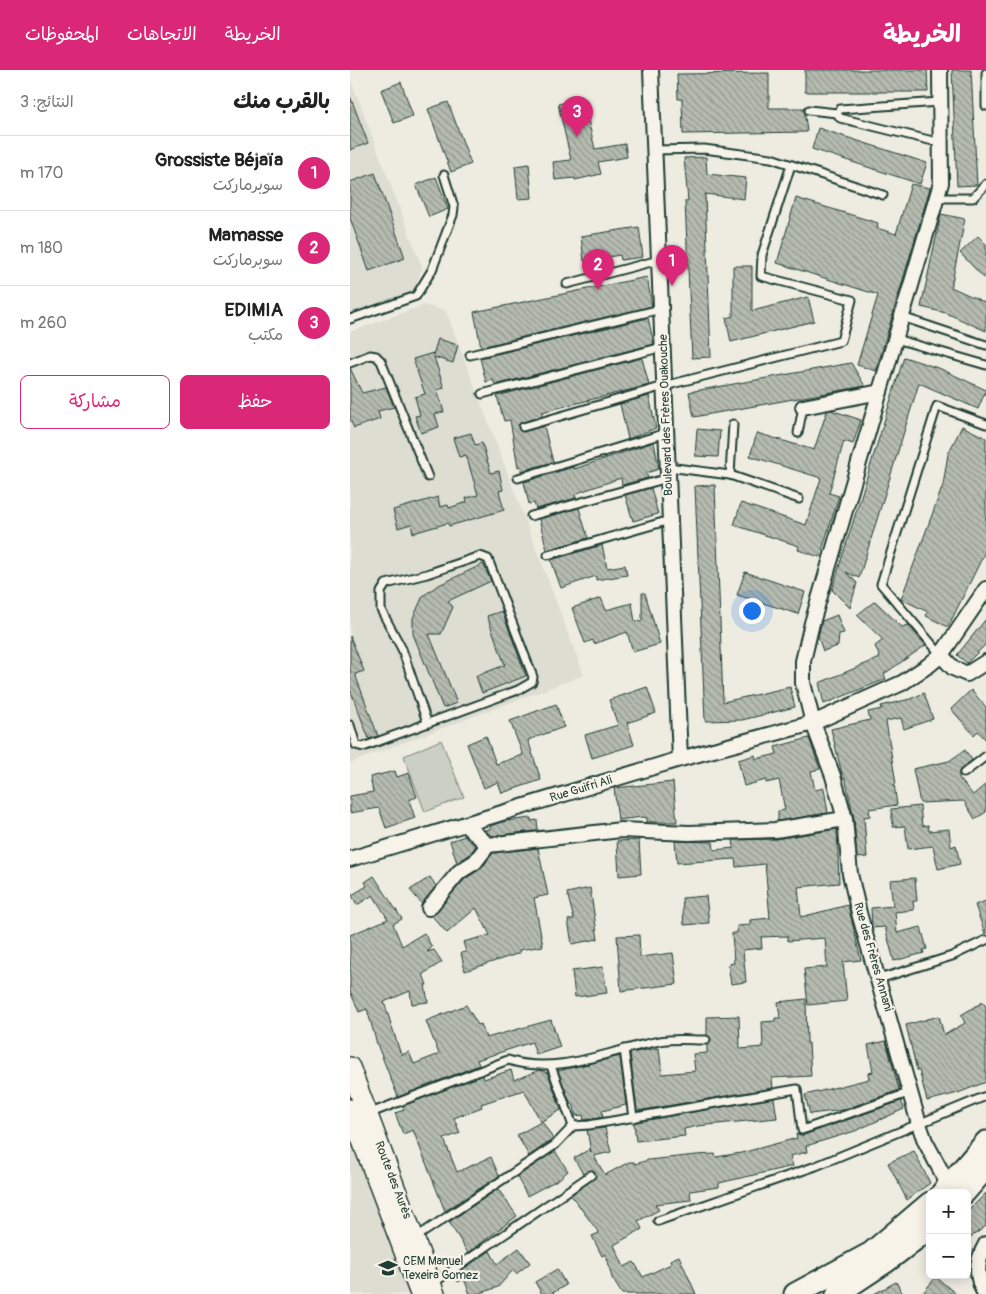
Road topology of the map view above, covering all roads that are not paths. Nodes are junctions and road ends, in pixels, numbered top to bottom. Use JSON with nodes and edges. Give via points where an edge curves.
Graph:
{"nodes":[{"id":1,"x":651,"y":70,"type":"edge"},
{"id":2,"x":940,"y":70,"type":"edge"},
{"id":3,"x":986,"y":73,"type":"edge"},
{"id":4,"x":940,"y":102,"type":"junction"},
{"id":5,"x":986,"y":106,"type":"edge"},
{"id":6,"x":809,"y":110,"type":"dead end"},
{"id":7,"x":836,"y":113,"type":"junction"},
{"id":8,"x":941,"y":143,"type":"junction"},
{"id":9,"x":654,"y":150,"type":"junction"},
{"id":10,"x":792,"y":165,"type":"junction"},
{"id":11,"x":444,"y":175,"type":"dead end"},
{"id":12,"x":986,"y":184,"type":"edge"},
{"id":13,"x":883,"y":195,"type":"dead end"},
{"id":14,"x":937,"y":198,"type":"junction"},
{"id":15,"x":659,"y":260,"type":"junction"},
{"id":16,"x":567,"y":284,"type":"dead end"},
{"id":17,"x":661,"y":309,"type":"junction"},
{"id":18,"x":902,"y":317,"type":"junction"},
{"id":19,"x":350,"y":319,"type":"edge"},
{"id":20,"x":896,"y":339,"type":"junction"},
{"id":21,"x":986,"y":345,"type":"edge"},
{"id":22,"x":663,"y":347,"type":"junction"},
{"id":23,"x":470,"y":355,"type":"dead end"},
{"id":24,"x":350,"y":363,"type":"edge"},
{"id":25,"x":986,"y":365,"type":"edge"},
{"id":26,"x":664,"y":386,"type":"junction"},
{"id":27,"x":880,"y":392,"type":"junction"},
{"id":28,"x":482,"y":394,"type":"dead end"},
{"id":29,"x":803,"y":407,"type":"joint"},
{"id":30,"x":733,"y":424,"type":"dead end"},
{"id":31,"x":986,"y":424,"type":"edge"},
{"id":32,"x":523,"y":427,"type":"dead end"},
{"id":33,"x":666,"y":433,"type":"junction"},
{"id":34,"x":798,"y":433,"type":"dead end"},
{"id":35,"x":668,"y":472,"type":"junction"},
{"id":36,"x":730,"y":474,"type":"junction"},
{"id":37,"x":428,"y":477,"type":"dead end"},
{"id":38,"x":518,"y":478,"type":"dead end"},
{"id":39,"x":799,"y":499,"type":"dead end"},
{"id":40,"x":531,"y":516,"type":"dead end"},
{"id":41,"x":670,"y":520,"type":"junction"},
{"id":42,"x":548,"y":555,"type":"dead end"},
{"id":43,"x":986,"y":589,"type":"edge"},
{"id":44,"x":941,"y":656,"type":"junction"},
{"id":45,"x":986,"y":662,"type":"edge"},
{"id":46,"x":427,"y":722,"type":"junction"},
{"id":47,"x":813,"y":723,"type":"junction"},
{"id":48,"x":350,"y":726,"type":"edge"},
{"id":49,"x":986,"y":756,"type":"edge"},
{"id":50,"x":680,"y":759,"type":"junction"},
{"id":51,"x":964,"y":774,"type":"dead end"},
{"id":52,"x":845,"y":818,"type":"junction"},
{"id":53,"x":465,"y":824,"type":"junction"},
{"id":54,"x":488,"y":845,"type":"junction"},
{"id":55,"x":350,"y":859,"type":"edge"},
{"id":56,"x":429,"y":908,"type":"dead end"},
{"id":57,"x":986,"y":940,"type":"edge"},
{"id":58,"x":879,"y":979,"type":"junction"},
{"id":59,"x":706,"y":1040,"type":"dead end"},
{"id":60,"x":624,"y":1049,"type":"junction"},
{"id":61,"x":551,"y":1066,"type":"junction"},
{"id":62,"x":350,"y":1067,"type":"edge"},
{"id":63,"x":911,"y":1091,"type":"junction"},
{"id":64,"x":986,"y":1096,"type":"edge"},
{"id":65,"x":359,"y":1111,"type":"edge"},
{"id":66,"x":633,"y":1118,"type":"junction"},
{"id":67,"x":919,"y":1124,"type":"junction"},
{"id":68,"x":573,"y":1126,"type":"junction"},
{"id":69,"x":986,"y":1142,"type":"edge"},
{"id":70,"x":986,"y":1168,"type":"edge"},
{"id":71,"x":591,"y":1175,"type":"dead end"},
{"id":72,"x":951,"y":1189,"type":"edge"},
{"id":73,"x":953,"y":1189,"type":"edge"},
{"id":74,"x":955,"y":1189,"type":"edge"},
{"id":75,"x":926,"y":1206,"type":"edge"},
{"id":76,"x":658,"y":1221,"type":"dead end"},
{"id":77,"x":926,"y":1231,"type":"edge"},
{"id":78,"x":414,"y":1238,"type":"junction"},
{"id":79,"x":986,"y":1244,"type":"edge"},
{"id":80,"x":429,"y":1291,"type":"edge"},
{"id":81,"x":795,"y":1294,"type":"edge"},
{"id":82,"x":837,"y":1294,"type":"edge"},
{"id":83,"x":985,"y":1294,"type":"edge"}],
"edges":[{"from":1,"to":9,"type":"street","name":"Boulevard des Frères Ouakouche"},
{"from":2,"to":4,"type":"street","name":"Rue des Frères Annani"},
{"from":3,"to":5,"type":"lane"},
{"from":4,"to":7,"type":"lane","via":[[840,109]]},
{"from":4,"to":8,"type":"street","name":"Rue des Frères Annani"},
{"from":6,"to":7,"type":"lane"},
{"from":7,"to":8,"type":"lane","via":[[840,118]]},
{"from":8,"to":14,"type":"street","name":"Rue des Frères Annani","via":[[941,183]]},
{"from":9,"to":10,"type":"lane","via":[[704,149],[771,158]]},
{"from":9,"to":15,"type":"street","name":"Boulevard des Frères Ouakouche"},
{"from":10,"to":13,"type":"lane"},
{"from":10,"to":26,"type":"lane","via":[[762,255],[761,276],[852,300],[841,341]]},
{"from":11,"to":19,"type":"lane","via":[[454,206],[453,215],[432,270],[416,296]]},
{"from":12,"to":14,"type":"lane","via":[[973,198]]},
{"from":14,"to":18,"type":"street","name":"Rue des Frères Annani"},
{"from":15,"to":16,"type":"lane"},
{"from":15,"to":17,"type":"street","name":"Boulevard des Frères Ouakouche"},
{"from":17,"to":22,"type":"street","name":"Boulevard des Frères Ouakouche"},
{"from":17,"to":23,"type":"lane"},
{"from":18,"to":20,"type":"street","name":"Rue des Frères Annani"},
{"from":18,"to":21,"type":"lane"},
{"from":20,"to":25,"type":"lane"},
{"from":20,"to":27,"type":"street","name":"Rue des Frères Annani"},
{"from":22,"to":26,"type":"street","name":"Boulevard des Frères Ouakouche"},
{"from":22,"to":28,"type":"lane"},
{"from":24,"to":37,"type":"lane","via":[[370,355],[382,361]]},
{"from":26,"to":32,"type":"lane"},
{"from":26,"to":33,"type":"street","name":"Boulevard des Frères Ouakouche"},
{"from":27,"to":29,"type":"street"},
{"from":27,"to":47,"type":"street","name":"Rue des Frères Annani","via":[[803,661],[803,683]]},
{"from":29,"to":34,"type":"lane"},
{"from":30,"to":36,"type":"lane"},
{"from":31,"to":44,"type":"lane","via":[[937,406],[881,584]]},
{"from":33,"to":35,"type":"street","name":"Boulevard des Frères Ouakouche"},
{"from":33,"to":38,"type":"lane"},
{"from":35,"to":36,"type":"lane"},
{"from":35,"to":40,"type":"lane"},
{"from":35,"to":41,"type":"street","name":"Boulevard des Frères Ouakouche"},
{"from":36,"to":39,"type":"lane"},
{"from":41,"to":42,"type":"lane"},
{"from":41,"to":50,"type":"street","name":"Boulevard des Frères Ouakouche"},
{"from":43,"to":44,"type":"street"},
{"from":44,"to":45,"type":"street","via":[[953,668],[967,674]]},
{"from":44,"to":47,"type":"street","name":"Rue Guifri Ali","via":[[902,683]]},
{"from":46,"to":46,"type":"lane","via":[[532,682],[533,676],[485,557],[386,584],[381,592],[381,610],[402,649]]},
{"from":46,"to":48,"type":"lane","via":[[363,747],[356,745]]},
{"from":47,"to":50,"type":"street","name":"Rue Guifri Ali"},
{"from":47,"to":52,"type":"street","name":"Rue des Frères Annani"},
{"from":49,"to":51,"type":"lane"},
{"from":50,"to":53,"type":"street","name":"Rue Guifri Ali"},
{"from":52,"to":54,"type":"street","via":[[775,830],[689,833],[620,830]]},
{"from":52,"to":58,"type":"street","name":"Rue des Frères Annani","via":[[850,874]]},
{"from":53,"to":54,"type":"street"},
{"from":53,"to":55,"type":"street","name":"Rue Guifri Ali"},
{"from":54,"to":56,"type":"street","via":[[474,862],[459,872]]},
{"from":57,"to":58,"type":"lane","via":[[952,956]]},
{"from":58,"to":63,"type":"street","name":"Rue des Frères Annani"},
{"from":59,"to":60,"type":"lane","via":[[662,1040]]},
{"from":60,"to":61,"type":"lane"},
{"from":60,"to":66,"type":"lane"},
{"from":61,"to":65,"type":"lane","via":[[525,1065],[508,1060]]},
{"from":61,"to":68,"type":"lane"},
{"from":62,"to":65,"type":"street","name":"Route des Aurès"},
{"from":63,"to":66,"type":"lane","via":[[802,1130],[798,1089]]},
{"from":63,"to":67,"type":"street","name":"Rue des Frères Annani"},
{"from":64,"to":67,"type":"lane"},
{"from":65,"to":78,"type":"street","name":"Route des Aurès"},
{"from":65,"to":80,"type":"street","name":"Route des Aurès"},
{"from":66,"to":68,"type":"lane"},
{"from":67,"to":72,"type":"street","name":"Rue des Frères Annani","via":[[925,1142]]},
{"from":67,"to":76,"type":"lane","via":[[816,1166]]},
{"from":68,"to":78,"type":"lane","via":[[555,1146]]},
{"from":69,"to":73,"type":"main road"},
{"from":70,"to":74,"type":"main road"},
{"from":71,"to":80,"type":"lane"},
{"from":75,"to":81,"type":"main road","via":[[871,1253]]},
{"from":77,"to":82,"type":"main road"},
{"from":78,"to":80,"type":"street","name":"Route des Aurès"},
{"from":79,"to":83,"type":"street","via":[[978,1267],[978,1278]]}]}
